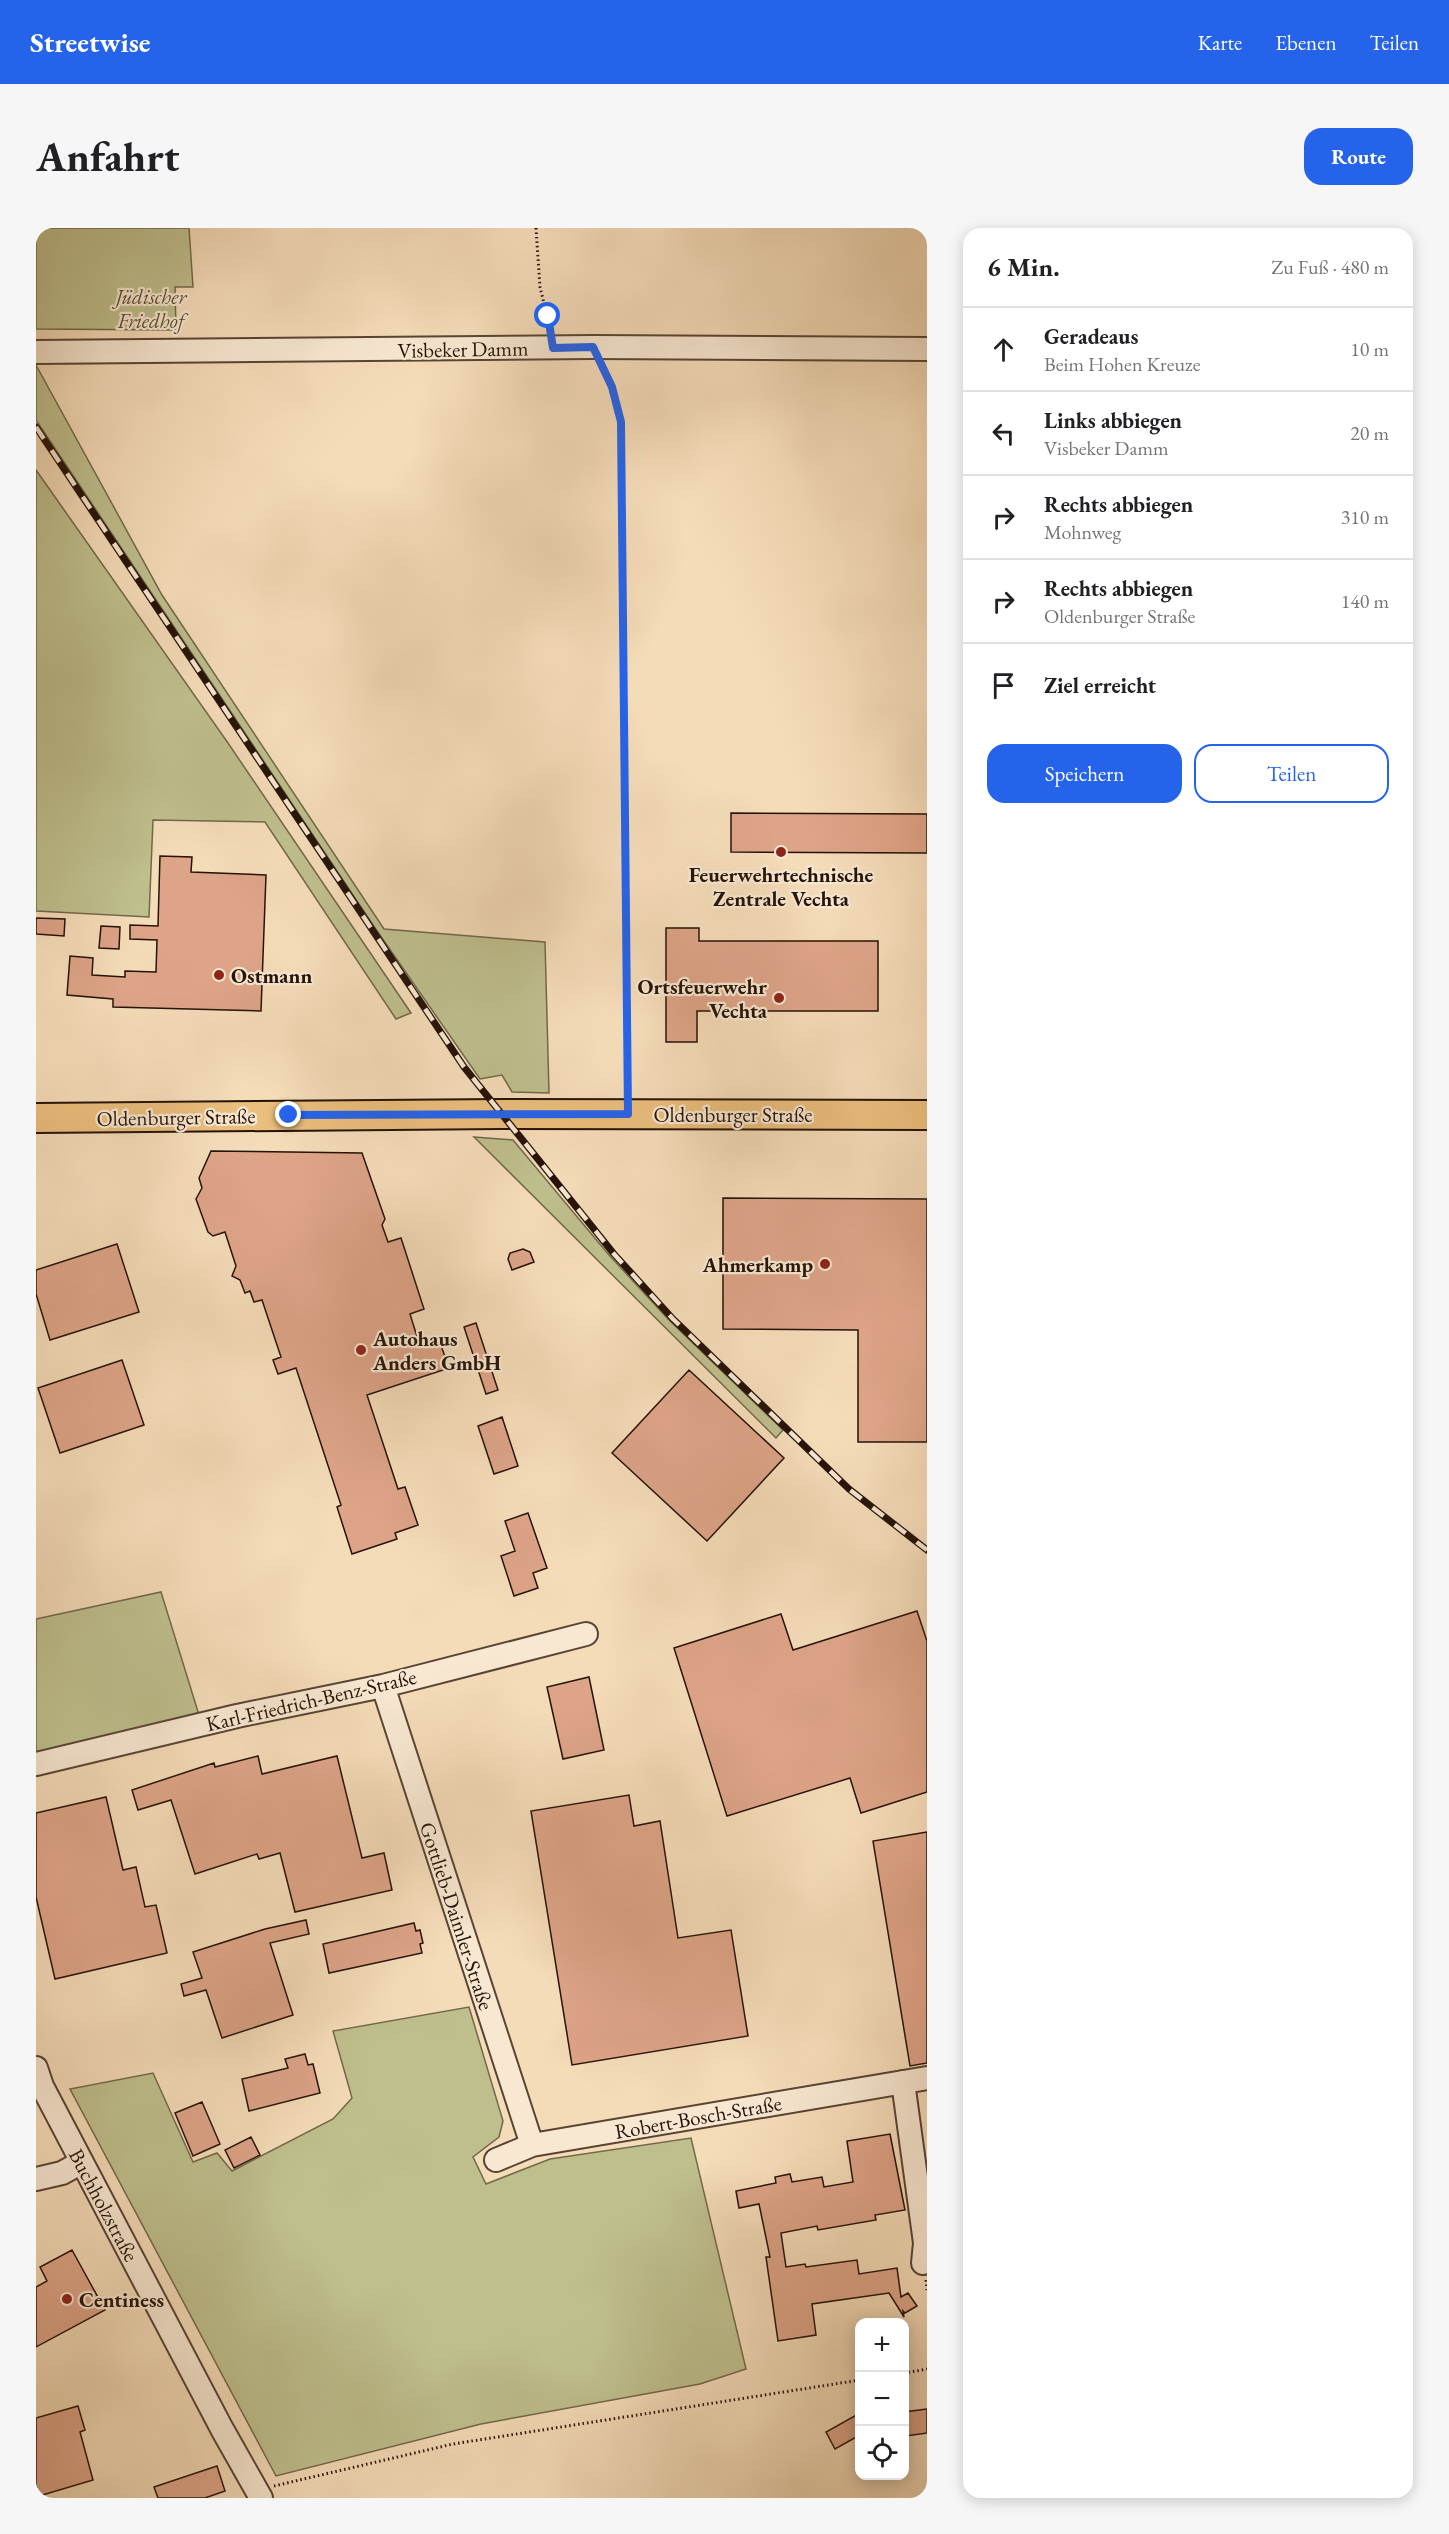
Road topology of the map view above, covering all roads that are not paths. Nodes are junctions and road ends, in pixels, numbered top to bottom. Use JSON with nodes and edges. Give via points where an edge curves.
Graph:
{"nodes":[{"id":1,"x":927,"y":349,"type":"edge"},
{"id":2,"x":36,"y":352,"type":"edge"},
{"id":3,"x":927,"y":1115,"type":"edge"},
{"id":4,"x":36,"y":1118,"type":"edge"},
{"id":5,"x":586,"y":1634,"type":"dead end"},
{"id":6,"x":383,"y":1686,"type":"junction"},
{"id":7,"x":36,"y":1764,"type":"edge"},
{"id":8,"x":36,"y":2068,"type":"edge"},
{"id":9,"x":927,"y":2078,"type":"edge"},
{"id":10,"x":903,"y":2082,"type":"junction"},
{"id":11,"x":532,"y":2145,"type":"junction"},
{"id":12,"x":496,"y":2160,"type":"dead end"},
{"id":13,"x":82,"y":2162,"type":"junction"},
{"id":14,"x":36,"y":2179,"type":"edge"},
{"id":15,"x":923,"y":2263,"type":"dead end"},
{"id":16,"x":259,"y":2495,"type":"edge"}],
"edges":[{"from":1,"to":2,"type":"street","name":"Visbeker Damm","via":[[593,347]]},
{"from":3,"to":4,"type":"main road","name":"Oldenburger Straße"},
{"from":5,"to":6,"type":"street","name":"Karl-Friedrich-Benz-Straße"},
{"from":6,"to":7,"type":"street","name":"Karl-Friedrich-Benz-Straße"},
{"from":6,"to":11,"type":"street","name":"Gottlieb-Daimler-Straße"},
{"from":8,"to":13,"type":"street","name":"Buchholzstraße"},
{"from":9,"to":10,"type":"street","name":"Robert-Bosch-Straße"},
{"from":10,"to":11,"type":"street","name":"Robert-Bosch-Straße"},
{"from":10,"to":15,"type":"street","via":[[925,2243]]},
{"from":11,"to":12,"type":"street","name":"Robert-Bosch-Straße"},
{"from":13,"to":14,"type":"street","via":[[62,2173]]},
{"from":13,"to":16,"type":"street","name":"Buchholzstraße"}]}
